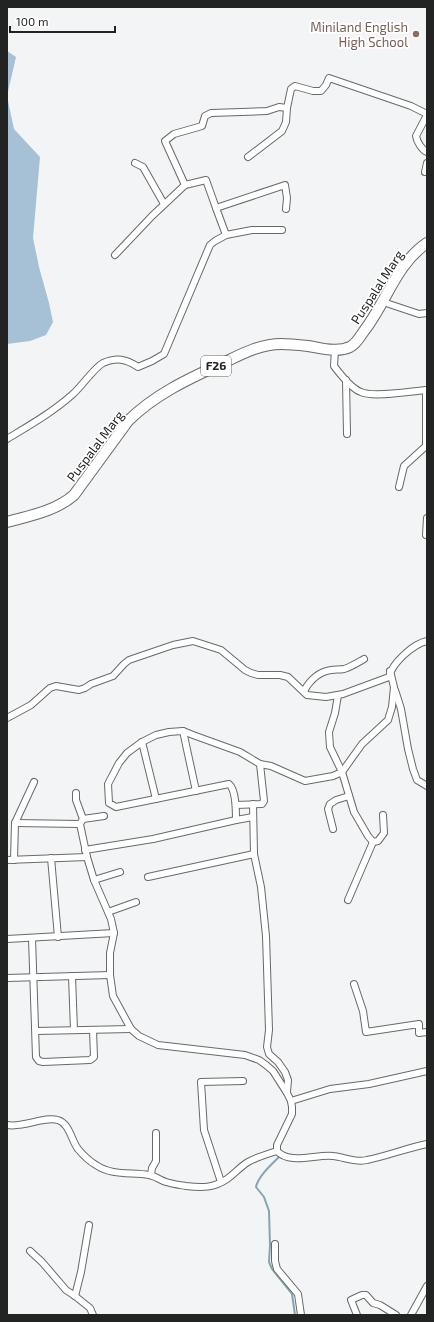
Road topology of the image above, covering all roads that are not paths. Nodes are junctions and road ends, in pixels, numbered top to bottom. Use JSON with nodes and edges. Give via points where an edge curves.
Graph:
{"nodes":[{"id":1,"x":287,"y":108,"type":"junction"},
{"id":2,"x":427,"y":114,"type":"edge"},
{"id":3,"x":426,"y":152,"type":"edge"},
{"id":4,"x":248,"y":157,"type":"dead end"},
{"id":5,"x":427,"y":162,"type":"edge"},
{"id":6,"x":135,"y":163,"type":"dead end"},
{"id":7,"x":425,"y":172,"type":"dead end"},
{"id":8,"x":185,"y":185,"type":"junction"},
{"id":9,"x":164,"y":204,"type":"junction"},
{"id":10,"x":216,"y":208,"type":"junction"},
{"id":11,"x":286,"y":209,"type":"dead end"},
{"id":12,"x":282,"y":230,"type":"dead end"},
{"id":13,"x":226,"y":235,"type":"junction"},
{"id":14,"x":427,"y":243,"type":"edge"},
{"id":15,"x":115,"y":255,"type":"dead end"},
{"id":16,"x":383,"y":302,"type":"junction"},
{"id":17,"x":427,"y":313,"type":"edge"},
{"id":18,"x":335,"y":350,"type":"junction"},
{"id":19,"x":346,"y":380,"type":"junction"},
{"id":20,"x":426,"y":390,"type":"edge"},
{"id":21,"x":347,"y":434,"type":"dead end"},
{"id":22,"x":7,"y":439,"type":"edge"},
{"id":23,"x":399,"y":487,"type":"dead end"},
{"id":24,"x":420,"y":517,"type":"dead end"},
{"id":25,"x":427,"y":518,"type":"edge"},
{"id":26,"x":7,"y":522,"type":"edge"},
{"id":27,"x":426,"y":535,"type":"edge"},
{"id":28,"x":427,"y":641,"type":"edge"},
{"id":29,"x":364,"y":659,"type":"dead end"},
{"id":30,"x":390,"y":671,"type":"junction"},
{"id":31,"x":394,"y":687,"type":"junction"},
{"id":32,"x":304,"y":691,"type":"junction"},
{"id":33,"x":338,"y":695,"type":"junction"},
{"id":34,"x":7,"y":718,"type":"edge"},
{"id":35,"x":183,"y":731,"type":"junction"},
{"id":36,"x":142,"y":742,"type":"junction"},
{"id":37,"x":260,"y":764,"type":"junction"},
{"id":38,"x":342,"y":772,"type":"junction"},
{"id":39,"x":34,"y":782,"type":"dead end"},
{"id":40,"x":427,"y":786,"type":"edge"},
{"id":41,"x":196,"y":791,"type":"junction"},
{"id":42,"x":76,"y":793,"type":"dead end"},
{"id":43,"x":349,"y":796,"type":"junction"},
{"id":44,"x":156,"y":799,"type":"junction"},
{"id":45,"x":253,"y":804,"type":"junction"},
{"id":46,"x":236,"y":805,"type":"junction"},
{"id":47,"x":383,"y":815,"type":"dead end"},
{"id":48,"x":104,"y":816,"type":"dead end"},
{"id":49,"x":253,"y":817,"type":"junction"},
{"id":50,"x":236,"y":820,"type":"junction"},
{"id":51,"x":82,"y":822,"type":"junction"},
{"id":52,"x":15,"y":823,"type":"junction"},
{"id":53,"x":333,"y":829,"type":"dead end"},
{"id":54,"x":373,"y":842,"type":"junction"},
{"id":55,"x":85,"y":850,"type":"junction"},
{"id":56,"x":254,"y":854,"type":"junction"},
{"id":57,"x":87,"y":857,"type":"junction"},
{"id":58,"x":51,"y":858,"type":"junction"},
{"id":59,"x":7,"y":860,"type":"edge"},
{"id":60,"x":14,"y":860,"type":"junction"},
{"id":61,"x":120,"y":872,"type":"dead end"},
{"id":62,"x":148,"y":878,"type":"dead end"},
{"id":63,"x":94,"y":880,"type":"junction"},
{"id":64,"x":348,"y":900,"type":"dead end"},
{"id":65,"x":136,"y":902,"type":"dead end"},
{"id":66,"x":108,"y":912,"type":"junction"},
{"id":67,"x":114,"y":933,"type":"junction"},
{"id":68,"x":58,"y":937,"type":"junction"},
{"id":69,"x":32,"y":938,"type":"junction"},
{"id":70,"x":7,"y":939,"type":"edge"},
{"id":71,"x":110,"y":975,"type":"junction"},
{"id":72,"x":72,"y":976,"type":"junction"},
{"id":73,"x":33,"y":977,"type":"junction"},
{"id":74,"x":7,"y":978,"type":"edge"},
{"id":75,"x":354,"y":984,"type":"dead end"},
{"id":76,"x":74,"y":1030,"type":"junction"},
{"id":77,"x":93,"y":1030,"type":"junction"},
{"id":78,"x":131,"y":1030,"type":"junction"},
{"id":79,"x":36,"y":1031,"type":"junction"},
{"id":80,"x":427,"y":1032,"type":"edge"},
{"id":81,"x":427,"y":1071,"type":"edge"},
{"id":82,"x":243,"y":1081,"type":"dead end"},
{"id":83,"x":287,"y":1092,"type":"junction"},
{"id":84,"x":291,"y":1101,"type":"junction"},
{"id":85,"x":7,"y":1125,"type":"edge"},
{"id":86,"x":156,"y":1133,"type":"dead end"},
{"id":87,"x":427,"y":1144,"type":"edge"},
{"id":88,"x":277,"y":1151,"type":"junction"},
{"id":89,"x":151,"y":1175,"type":"junction"},
{"id":90,"x":221,"y":1182,"type":"junction"},
{"id":91,"x":89,"y":1226,"type":"dead end"},
{"id":92,"x":275,"y":1244,"type":"dead end"},
{"id":93,"x":30,"y":1251,"type":"dead end"},
{"id":94,"x":427,"y":1286,"type":"edge"},
{"id":95,"x":75,"y":1296,"type":"junction"},
{"id":96,"x":93,"y":1315,"type":"edge"},
{"id":97,"x":301,"y":1315,"type":"edge"},
{"id":98,"x":357,"y":1315,"type":"edge"},
{"id":99,"x":396,"y":1315,"type":"edge"},
{"id":100,"x":411,"y":1315,"type":"edge"}],
"edges":[{"from":1,"to":2,"type":"street","via":[[291,89],[295,86],[321,91],[329,78]]},
{"from":1,"to":4,"type":"street","via":[[282,131]]},
{"from":1,"to":8,"type":"street","via":[[212,113],[205,116],[202,126],[174,134],[165,141]]},
{"from":2,"to":3,"type":"street","via":[[416,136]]},
{"from":3,"to":5,"type":"street"},
{"from":5,"to":7,"type":"street"},
{"from":6,"to":9,"type":"street","via":[[143,167]]},
{"from":8,"to":9,"type":"street"},
{"from":8,"to":10,"type":"street","via":[[206,180]]},
{"from":9,"to":15,"type":"street"},
{"from":10,"to":11,"type":"street","via":[[285,185]]},
{"from":10,"to":13,"type":"street"},
{"from":12,"to":13,"type":"street","via":[[252,230]]},
{"from":13,"to":22,"type":"street","via":[[210,245],[164,354],[138,367],[128,361],[115,360],[102,364],[74,394]]},
{"from":14,"to":16,"type":"main road","name":"Puspalal Marg","number":"F26","via":[[404,266]]},
{"from":16,"to":17,"type":"street","via":[[420,314]]},
{"from":16,"to":18,"type":"main road","name":"Puspalal Marg","number":"F26","via":[[355,343],[350,347]]},
{"from":18,"to":19,"type":"street","via":[[334,366]]},
{"from":18,"to":26,"type":"main road","name":"Puspalal Marg","number":"F26","via":[[267,345],[199,374],[137,412],[66,502]]},
{"from":19,"to":20,"type":"street","via":[[366,393]]},
{"from":19,"to":21,"type":"street"},
{"from":20,"to":23,"type":"street","via":[[426,446],[404,466]]},
{"from":24,"to":25,"type":"street"},
{"from":25,"to":27,"type":"street"},
{"from":28,"to":30,"type":"street","via":[[402,656]]},
{"from":29,"to":32,"type":"street","via":[[349,667],[315,676]]},
{"from":30,"to":31,"type":"street"},
{"from":30,"to":33,"type":"street","via":[[389,677]]},
{"from":31,"to":38,"type":"street","via":[[388,720],[362,744]]},
{"from":31,"to":40,"type":"street","via":[[413,770],[417,780]]},
{"from":32,"to":33,"type":"street","via":[[307,695]]},
{"from":32,"to":34,"type":"street","via":[[280,675],[251,673],[222,650],[193,641],[129,660],[113,676],[79,690],[56,686],[50,688],[32,705]]},
{"from":33,"to":38,"type":"street","via":[[329,732],[330,747]]},
{"from":35,"to":36,"type":"street","via":[[156,735]]},
{"from":35,"to":37,"type":"street","via":[[240,752]]},
{"from":35,"to":41,"type":"street"},
{"from":36,"to":44,"type":"street"},
{"from":36,"to":44,"type":"street","via":[[119,763],[108,784],[110,803],[116,807]]},
{"from":37,"to":38,"type":"street","via":[[271,766],[305,781]]},
{"from":37,"to":45,"type":"street","via":[[264,802]]},
{"from":38,"to":43,"type":"street"},
{"from":39,"to":52,"type":"street"},
{"from":41,"to":44,"type":"street"},
{"from":41,"to":46,"type":"street","via":[[229,784]]},
{"from":42,"to":51,"type":"street"},
{"from":43,"to":53,"type":"street","via":[[330,804],[328,809]]},
{"from":43,"to":54,"type":"street","via":[[354,812]]},
{"from":45,"to":46,"type":"street"},
{"from":45,"to":49,"type":"street"},
{"from":46,"to":50,"type":"street"},
{"from":47,"to":54,"type":"street","via":[[384,833],[378,841]]},
{"from":48,"to":51,"type":"street"},
{"from":49,"to":50,"type":"street"},
{"from":49,"to":56,"type":"street"},
{"from":50,"to":55,"type":"street","via":[[153,839]]},
{"from":51,"to":52,"type":"street"},
{"from":51,"to":55,"type":"street"},
{"from":52,"to":60,"type":"street"},
{"from":54,"to":64,"type":"street"},
{"from":55,"to":57,"type":"street"},
{"from":56,"to":62,"type":"street"},
{"from":56,"to":83,"type":"street","via":[[266,936],[269,1030],[267,1047],[268,1054],[285,1072],[288,1080]]},
{"from":57,"to":58,"type":"street"},
{"from":57,"to":63,"type":"street"},
{"from":58,"to":60,"type":"street"},
{"from":58,"to":68,"type":"street"},
{"from":59,"to":60,"type":"street"},
{"from":61,"to":63,"type":"street"},
{"from":63,"to":66,"type":"street"},
{"from":65,"to":66,"type":"street"},
{"from":66,"to":67,"type":"street"},
{"from":67,"to":68,"type":"street"},
{"from":67,"to":71,"type":"street","via":[[110,953]]},
{"from":68,"to":69,"type":"street"},
{"from":69,"to":70,"type":"street"},
{"from":69,"to":73,"type":"street"},
{"from":71,"to":72,"type":"street"},
{"from":71,"to":78,"type":"street","via":[[113,996]]},
{"from":72,"to":73,"type":"street"},
{"from":72,"to":76,"type":"street"},
{"from":73,"to":74,"type":"street"},
{"from":73,"to":79,"type":"street"},
{"from":75,"to":80,"type":"street","via":[[364,1011],[366,1032],[419,1024],[420,1033]]},
{"from":76,"to":77,"type":"street"},
{"from":76,"to":79,"type":"street"},
{"from":77,"to":78,"type":"street"},
{"from":77,"to":79,"type":"street","via":[[94,1054],[89,1061],[43,1062],[36,1058]]},
{"from":78,"to":83,"type":"street","via":[[158,1045],[253,1057],[273,1071]]},
{"from":81,"to":84,"type":"street","via":[[369,1084],[330,1089]]},
{"from":82,"to":90,"type":"street","via":[[201,1082],[204,1130]]},
{"from":83,"to":84,"type":"street"},
{"from":84,"to":88,"type":"street","via":[[292,1114],[277,1145]]},
{"from":85,"to":89,"type":"street","via":[[25,1125],[52,1119],[62,1122],[68,1128],[78,1149],[103,1170]]},
{"from":86,"to":89,"type":"street","via":[[156,1161]]},
{"from":87,"to":88,"type":"street","via":[[366,1161],[334,1156],[303,1159],[281,1155]]},
{"from":88,"to":90,"type":"street","via":[[248,1162]]},
{"from":89,"to":90,"type":"street","via":[[186,1186],[208,1187]]},
{"from":91,"to":95,"type":"street"},
{"from":92,"to":97,"type":"street","via":[[277,1269],[298,1294]]},
{"from":93,"to":95,"type":"street","via":[[66,1290]]},
{"from":94,"to":100,"type":"street"},
{"from":95,"to":96,"type":"street","via":[[90,1308]]},
{"from":98,"to":99,"type":"street","via":[[351,1300],[362,1295],[366,1295],[373,1303]]}]}
